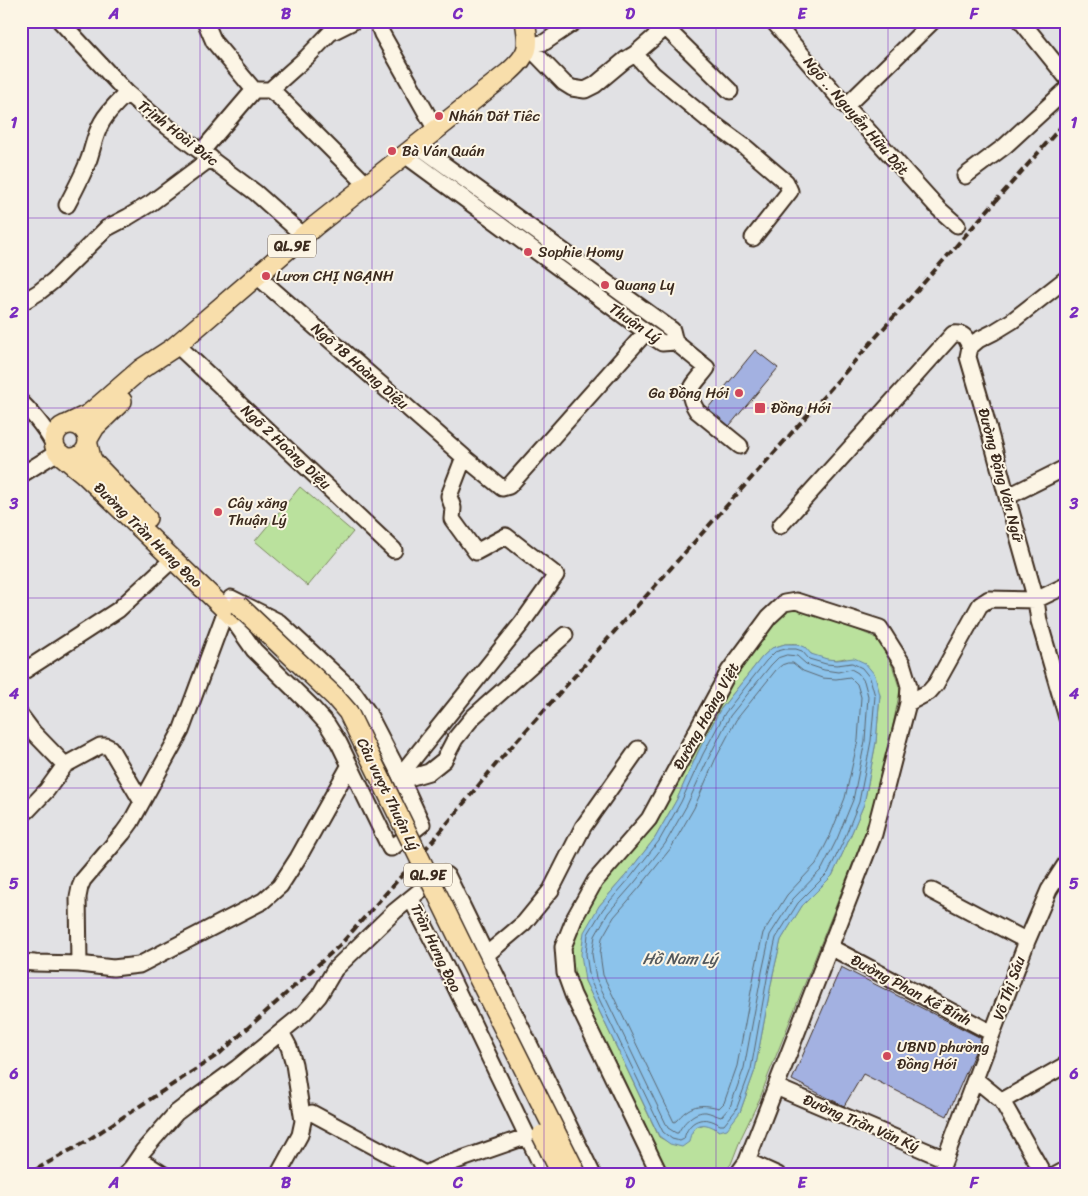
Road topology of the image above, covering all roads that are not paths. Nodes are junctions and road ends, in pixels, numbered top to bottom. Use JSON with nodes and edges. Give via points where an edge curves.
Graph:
{"nodes":[{"id":1,"x":60,"y":21,"type":"edge"},
{"id":2,"x":206,"y":21,"type":"edge"},
{"id":3,"x":354,"y":21,"type":"edge"},
{"id":4,"x":376,"y":21,"type":"edge"},
{"id":5,"x":525,"y":21,"type":"edge"},
{"id":6,"x":576,"y":21,"type":"edge"},
{"id":7,"x":773,"y":21,"type":"edge"},
{"id":8,"x":933,"y":21,"type":"edge"},
{"id":9,"x":1021,"y":21,"type":"edge"},
{"id":10,"x":670,"y":25,"type":"edge"},
{"id":11,"x":528,"y":46,"type":"junction"},
{"id":12,"x":635,"y":54,"type":"junction"},
{"id":13,"x":1067,"y":78,"type":"edge"},
{"id":14,"x":1067,"y":89,"type":"edge"},
{"id":15,"x":254,"y":90,"type":"junction"},
{"id":16,"x":270,"y":90,"type":"junction"},
{"id":17,"x":730,"y":91,"type":"dead end"},
{"id":18,"x":127,"y":93,"type":"junction"},
{"id":19,"x":846,"y":106,"type":"junction"},
{"id":20,"x":436,"y":130,"type":"junction"},
{"id":21,"x":411,"y":150,"type":"junction"},
{"id":22,"x":206,"y":155,"type":"junction"},
{"id":23,"x":965,"y":176,"type":"dead end"},
{"id":24,"x":367,"y":185,"type":"junction"},
{"id":25,"x":67,"y":205,"type":"dead end"},
{"id":26,"x":957,"y":225,"type":"dead end"},
{"id":27,"x":304,"y":236,"type":"junction"},
{"id":28,"x":753,"y":238,"type":"dead end"},
{"id":29,"x":257,"y":276,"type":"junction"},
{"id":30,"x":1067,"y":278,"type":"edge"},
{"id":31,"x":21,"y":303,"type":"edge"},
{"id":32,"x":646,"y":332,"type":"junction"},
{"id":33,"x":675,"y":342,"type":"junction"},
{"id":34,"x":175,"y":347,"type":"junction"},
{"id":35,"x":970,"y":347,"type":"junction"},
{"id":36,"x":23,"y":404,"type":"edge"},
{"id":37,"x":66,"y":425,"type":"junction"},
{"id":38,"x":88,"y":442,"type":"junction"},
{"id":39,"x":740,"y":446,"type":"dead end"},
{"id":40,"x":58,"y":451,"type":"junction"},
{"id":41,"x":464,"y":457,"type":"junction"},
{"id":42,"x":1067,"y":467,"type":"edge"},
{"id":43,"x":21,"y":474,"type":"edge"},
{"id":44,"x":1006,"y":496,"type":"junction"},
{"id":45,"x":780,"y":526,"type":"dead end"},
{"id":46,"x":394,"y":550,"type":"dead end"},
{"id":47,"x":172,"y":560,"type":"junction"},
{"id":48,"x":1067,"y":585,"type":"edge"},
{"id":49,"x":1036,"y":600,"type":"junction"},
{"id":50,"x":232,"y":607,"type":"junction"},
{"id":51,"x":565,"y":635,"type":"dead end"},
{"id":52,"x":21,"y":673,"type":"edge"},
{"id":53,"x":908,"y":703,"type":"junction"},
{"id":54,"x":21,"y":716,"type":"edge"},
{"id":55,"x":1067,"y":718,"type":"edge"},
{"id":56,"x":638,"y":749,"type":"dead end"},
{"id":57,"x":65,"y":765,"type":"junction"},
{"id":58,"x":350,"y":765,"type":"junction"},
{"id":59,"x":400,"y":776,"type":"junction"},
{"id":60,"x":142,"y":802,"type":"junction"},
{"id":61,"x":21,"y":814,"type":"edge"},
{"id":62,"x":1067,"y":862,"type":"edge"},
{"id":63,"x":932,"y":891,"type":"dead end"},
{"id":64,"x":411,"y":899,"type":"junction"},
{"id":65,"x":1027,"y":941,"type":"junction"},
{"id":66,"x":830,"y":947,"type":"junction"},
{"id":67,"x":486,"y":954,"type":"junction"},
{"id":68,"x":21,"y":962,"type":"edge"},
{"id":69,"x":79,"y":964,"type":"junction"},
{"id":70,"x":281,"y":1032,"type":"junction"},
{"id":71,"x":992,"y":1033,"type":"junction"},
{"id":72,"x":1067,"y":1064,"type":"edge"},
{"id":73,"x":975,"y":1079,"type":"junction"},
{"id":74,"x":776,"y":1087,"type":"junction"},
{"id":75,"x":1002,"y":1101,"type":"junction"},
{"id":76,"x":312,"y":1113,"type":"dead end"},
{"id":77,"x":528,"y":1136,"type":"junction"},
{"id":78,"x":138,"y":1159,"type":"junction"},
{"id":79,"x":945,"y":1159,"type":"junction"},
{"id":80,"x":746,"y":1161,"type":"junction"},
{"id":81,"x":1067,"y":1169,"type":"edge"},
{"id":82,"x":425,"y":1174,"type":"edge"},
{"id":83,"x":660,"y":1174,"type":"edge"},
{"id":84,"x":125,"y":1175,"type":"edge"},
{"id":85,"x":164,"y":1175,"type":"edge"},
{"id":86,"x":278,"y":1175,"type":"edge"},
{"id":87,"x":546,"y":1175,"type":"edge"},
{"id":88,"x":562,"y":1175,"type":"edge"},
{"id":89,"x":577,"y":1175,"type":"edge"},
{"id":90,"x":594,"y":1175,"type":"edge"},
{"id":91,"x":738,"y":1175,"type":"edge"},
{"id":92,"x":778,"y":1175,"type":"edge"},
{"id":93,"x":939,"y":1175,"type":"edge"},
{"id":94,"x":1044,"y":1175,"type":"edge"},
{"id":95,"x":1056,"y":1175,"type":"edge"}],
"edges":[{"from":1,"to":18,"type":"street","name":"Trịnh Hoài Đức"},
{"from":2,"to":15,"type":"street","via":[[214,42]]},
{"from":3,"to":16,"type":"street","via":[[330,33]]},
{"from":4,"to":20,"type":"street"},
{"from":5,"to":11,"type":"main road"},
{"from":6,"to":11,"type":"street","via":[[545,42]]},
{"from":7,"to":19,"type":"street","name":"Ngõ .. Nguyễn Hữu Dật"},
{"from":8,"to":19,"type":"street"},
{"from":9,"to":13,"type":"street"},
{"from":10,"to":12,"type":"street"},
{"from":10,"to":17,"type":"street"},
{"from":11,"to":12,"type":"street","via":[[564,83],[585,90]]},
{"from":11,"to":20,"type":"main road","number":"QL.9E","via":[[521,62]]},
{"from":12,"to":28,"type":"street","via":[[652,74],[786,182],[790,191]]},
{"from":14,"to":23,"type":"street","via":[[1005,146]]},
{"from":15,"to":16,"type":"street"},
{"from":15,"to":22,"type":"street"},
{"from":16,"to":24,"type":"street"},
{"from":18,"to":22,"type":"street","name":"Trịnh Hoài Đức"},
{"from":18,"to":25,"type":"street","via":[[102,121],[78,186]]},
{"from":19,"to":26,"type":"street","name":"Ngõ .. Nguyễn Hữu Dật"},
{"from":20,"to":21,"type":"main road","number":"QL.9E"},
{"from":21,"to":24,"type":"main road","number":"QL.9E"},
{"from":21,"to":32,"type":"street","name":"Thuận Lý"},
{"from":21,"to":33,"type":"street","name":"Thuận Lý","via":[[672,330]]},
{"from":22,"to":27,"type":"street","name":"Trịnh Hoài Đức","via":[[256,193]]},
{"from":22,"to":31,"type":"street","via":[[151,203],[108,228],[53,281]]},
{"from":24,"to":27,"type":"main road","number":"QL.9E"},
{"from":27,"to":29,"type":"main road","number":"QL.9E"},
{"from":29,"to":34,"type":"main road","number":"QL.9E"},
{"from":29,"to":41,"type":"street","name":"Ngõ 18 Hoàng Diệu"},
{"from":30,"to":35,"type":"street","via":[[1012,321]]},
{"from":32,"to":33,"type":"street","name":"Thuận Lý","via":[[662,344]]},
{"from":32,"to":41,"type":"street","name":"Ngõ 18 Hoàng Diệu","via":[[509,486],[502,488]]},
{"from":33,"to":39,"type":"street","via":[[707,368],[690,391],[697,411]]},
{"from":34,"to":37,"type":"main road","number":"QL.9E","via":[[141,369],[89,414]]},
{"from":34,"to":38,"type":"main road","number":"QL.9E","via":[[148,378],[95,427]]},
{"from":34,"to":46,"type":"street","name":"Ngõ 2 Hoàng Diệu"},
{"from":35,"to":44,"type":"street","name":"Đường Đặng Văn Ngữ","via":[[968,357]]},
{"from":35,"to":45,"type":"street","via":[[964,336],[953,334]]},
{"from":36,"to":37,"type":"street","via":[[47,422]]},
{"from":36,"to":40,"type":"street"},
{"from":37,"to":38,"type":"main road","via":[[74,424],[84,430]]},
{"from":37,"to":40,"type":"main road","via":[[55,435]]},
{"from":38,"to":40,"type":"main road","via":[[86,450],[78,457]]},
{"from":38,"to":50,"type":"main road","number":"QL.9E","via":[[91,458],[99,468]]},
{"from":40,"to":43,"type":"street"},
{"from":40,"to":47,"type":"main road","name":"Đường Trần Hưng Đạo","number":"QL.9E"},
{"from":41,"to":59,"type":"street","via":[[449,496],[452,519],[476,552],[506,536],[556,575]]},
{"from":42,"to":44,"type":"street"},
{"from":44,"to":49,"type":"street","name":"Đường Đặng Văn Ngữ"},
{"from":47,"to":50,"type":"main road","name":"Đường Trần Hưng Đạo","number":"QL.9E"},
{"from":47,"to":52,"type":"street","via":[[118,610]]},
{"from":48,"to":49,"type":"street"},
{"from":49,"to":53,"type":"street","via":[[989,599],[980,605],[936,684],[929,692]]},
{"from":49,"to":55,"type":"street","name":"Đường Đặng Văn Ngữ"},
{"from":50,"to":58,"type":"street","via":[[254,650],[326,724]]},
{"from":50,"to":59,"type":"street","via":[[279,622],[352,690],[367,711]]},
{"from":50,"to":60,"type":"street","via":[[182,731]]},
{"from":50,"to":88,"type":"main road","number":"QL.9E","bridge":true,"via":[[337,716]]},
{"from":50,"to":89,"type":"main road","name":"Cầu vượt Thuận Lý","number":"QL.9E","bridge":true,"via":[[348,712]]},
{"from":51,"to":59,"type":"street","via":[[477,713],[455,739],[444,760],[428,772]]},
{"from":53,"to":66,"type":"street","name":"Đường Hoàng Việt","via":[[874,834]]},
{"from":53,"to":83,"type":"street","name":"Đường Hoàng Việt","via":[[908,686],[902,663],[880,628],[796,601],[784,603],[769,617],[729,672],[650,819],[596,881],[575,917],[563,947],[565,974]]},
{"from":54,"to":57,"type":"street"},
{"from":56,"to":67,"type":"street","via":[[583,827],[551,890],[524,923]]},
{"from":57,"to":60,"type":"street","via":[[100,746],[106,746]]},
{"from":57,"to":61,"type":"street","via":[[47,790]]},
{"from":58,"to":59,"type":"street","via":[[391,849],[422,824]]},
{"from":58,"to":69,"type":"street","via":[[280,886],[262,901],[139,965],[113,968]]},
{"from":60,"to":69,"type":"street","via":[[131,822],[80,887]]},
{"from":62,"to":65,"type":"street","name":"Võ Thị Sáu","via":[[1049,890]]},
{"from":63,"to":65,"type":"street"},
{"from":64,"to":67,"type":"street","name":"Trần Hưng Đạo","via":[[438,876],[446,875]]},
{"from":64,"to":70,"type":"street","via":[[335,969],[319,996]]},
{"from":64,"to":77,"type":"street","name":"Trần Hưng Đạo"},
{"from":65,"to":71,"type":"street","name":"Võ Thị Sáu"},
{"from":66,"to":71,"type":"street","name":"Đường Phan Kế Bính"},
{"from":66,"to":74,"type":"street","name":"Đường Hoàng Việt"},
{"from":67,"to":90,"type":"street","name":"Trần Hưng Đạo"},
{"from":68,"to":69,"type":"street"},
{"from":70,"to":78,"type":"street","via":[[176,1113]]},
{"from":70,"to":86,"type":"street","via":[[294,1064],[303,1121],[300,1135]]},
{"from":71,"to":73,"type":"street","name":"Võ Thị Sáu"},
{"from":72,"to":75,"type":"street"},
{"from":73,"to":75,"type":"street"},
{"from":73,"to":79,"type":"street","name":"Võ Thị Sáu"},
{"from":74,"to":79,"type":"street","name":"Đường Trần Văn Ký"},
{"from":74,"to":80,"type":"street","name":"Đường Hoàng Việt"},
{"from":75,"to":94,"type":"street"},
{"from":76,"to":82,"type":"street"},
{"from":77,"to":82,"type":"street"},
{"from":77,"to":87,"type":"street","name":"Trần Hưng Đạo"},
{"from":78,"to":84,"type":"street"},
{"from":78,"to":85,"type":"street"},
{"from":79,"to":93,"type":"street","name":"Võ Thị Sáu"},
{"from":80,"to":91,"type":"street","name":"Đường Hoàng Việt"},
{"from":80,"to":92,"type":"street"},
{"from":81,"to":95,"type":"street"}]}
